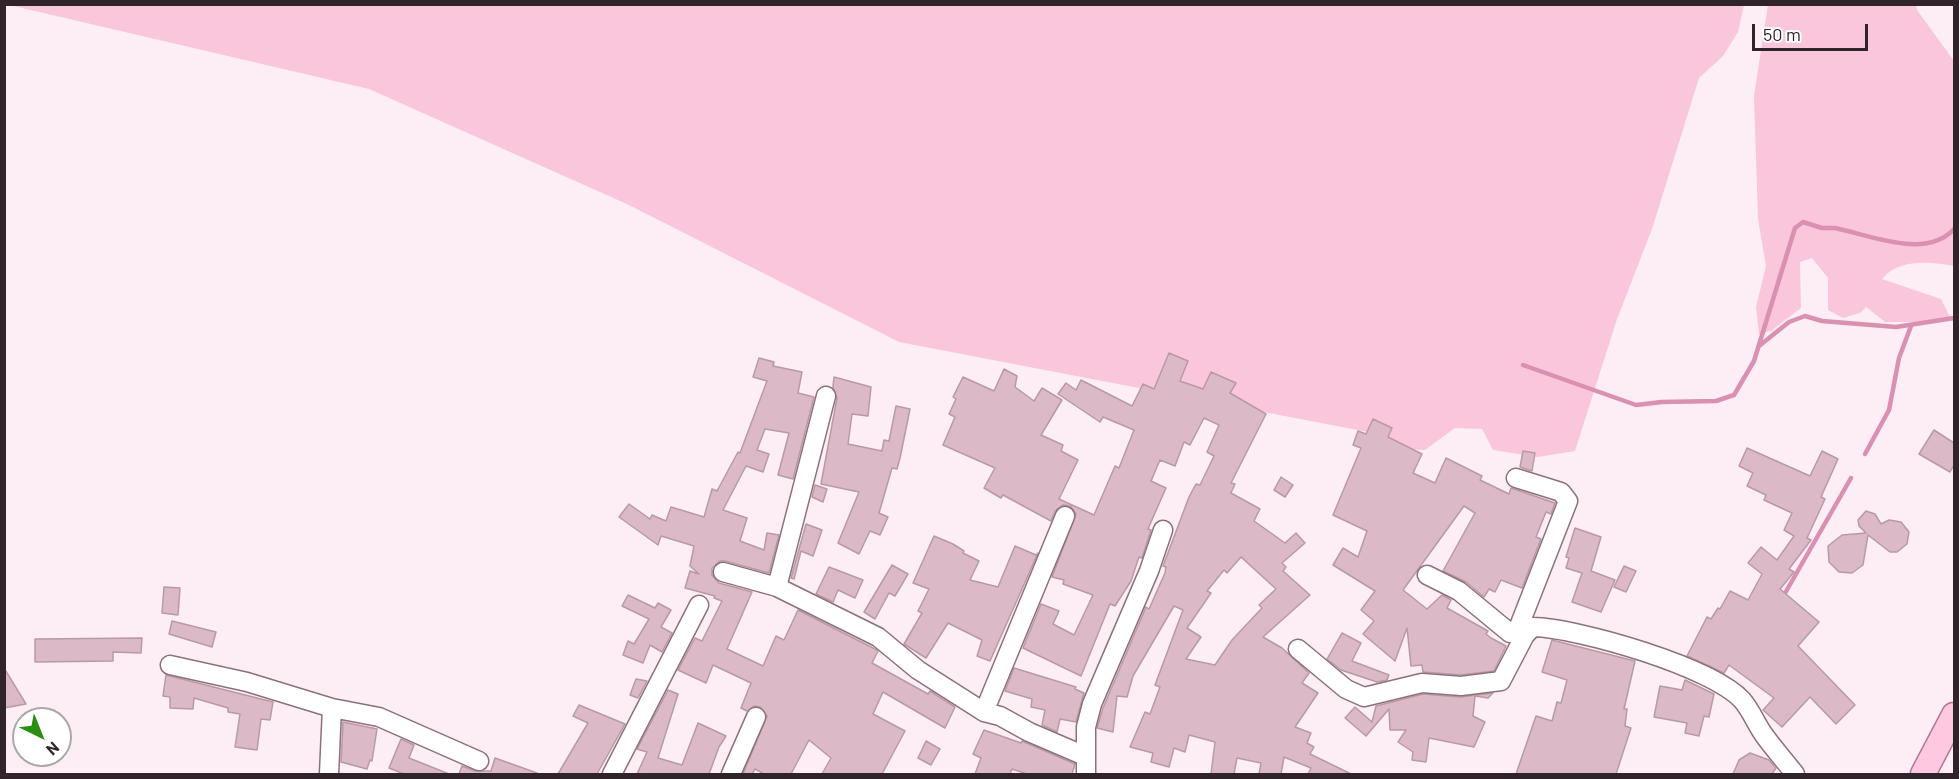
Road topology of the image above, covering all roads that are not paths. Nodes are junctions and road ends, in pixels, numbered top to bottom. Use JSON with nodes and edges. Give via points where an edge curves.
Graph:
{"nodes":[{"id":1,"x":826,"y":396,"type":"dead end"},
{"id":2,"x":1516,"y":478,"type":"dead end"},
{"id":3,"x":1065,"y":516,"type":"dead end"},
{"id":4,"x":1163,"y":530,"type":"dead end"},
{"id":5,"x":723,"y":572,"type":"dead end"},
{"id":6,"x":1427,"y":575,"type":"dead end"},
{"id":7,"x":777,"y":587,"type":"junction"},
{"id":8,"x":699,"y":605,"type":"dead end"},
{"id":9,"x":1520,"y":635,"type":"junction"},
{"id":10,"x":1298,"y":649,"type":"dead end"},
{"id":11,"x":170,"y":665,"type":"dead end"},
{"id":12,"x":332,"y":708,"type":"junction"},
{"id":13,"x":984,"y":712,"type":"junction"},
{"id":14,"x":756,"y":717,"type":"dead end"},
{"id":15,"x":1954,"y":718,"type":"edge"},
{"id":16,"x":1085,"y":756,"type":"junction"},
{"id":17,"x":479,"y":761,"type":"dead end"},
{"id":18,"x":329,"y":774,"type":"edge"},
{"id":19,"x":612,"y":774,"type":"edge"},
{"id":20,"x":731,"y":774,"type":"edge"},
{"id":21,"x":1086,"y":774,"type":"edge"},
{"id":22,"x":1795,"y":774,"type":"edge"},
{"id":23,"x":1923,"y":774,"type":"edge"}],
"edges":[{"from":1,"to":7,"type":"street"},
{"from":2,"to":9,"type":"street","via":[[1561,492],[1568,501]]},
{"from":3,"to":13,"type":"street"},
{"from":4,"to":16,"type":"street","via":[[1092,704]]},
{"from":5,"to":7,"type":"street"},
{"from":6,"to":9,"type":"street","via":[[1460,591],[1510,633]]},
{"from":7,"to":13,"type":"street","via":[[878,637],[918,670]]},
{"from":8,"to":19,"type":"street"},
{"from":9,"to":10,"type":"street","via":[[1501,681],[1461,686],[1422,683],[1364,697],[1346,689]]},
{"from":9,"to":22,"type":"street","via":[[1533,627],[1555,627],[1638,650],[1709,677],[1742,700]]},
{"from":11,"to":12,"type":"street","via":[[247,682]]},
{"from":12,"to":17,"type":"street","via":[[379,717]]},
{"from":12,"to":18,"type":"street"},
{"from":13,"to":16,"type":"street"},
{"from":14,"to":20,"type":"street"},
{"from":15,"to":23,"type":"main road"},
{"from":16,"to":21,"type":"street"}]}
